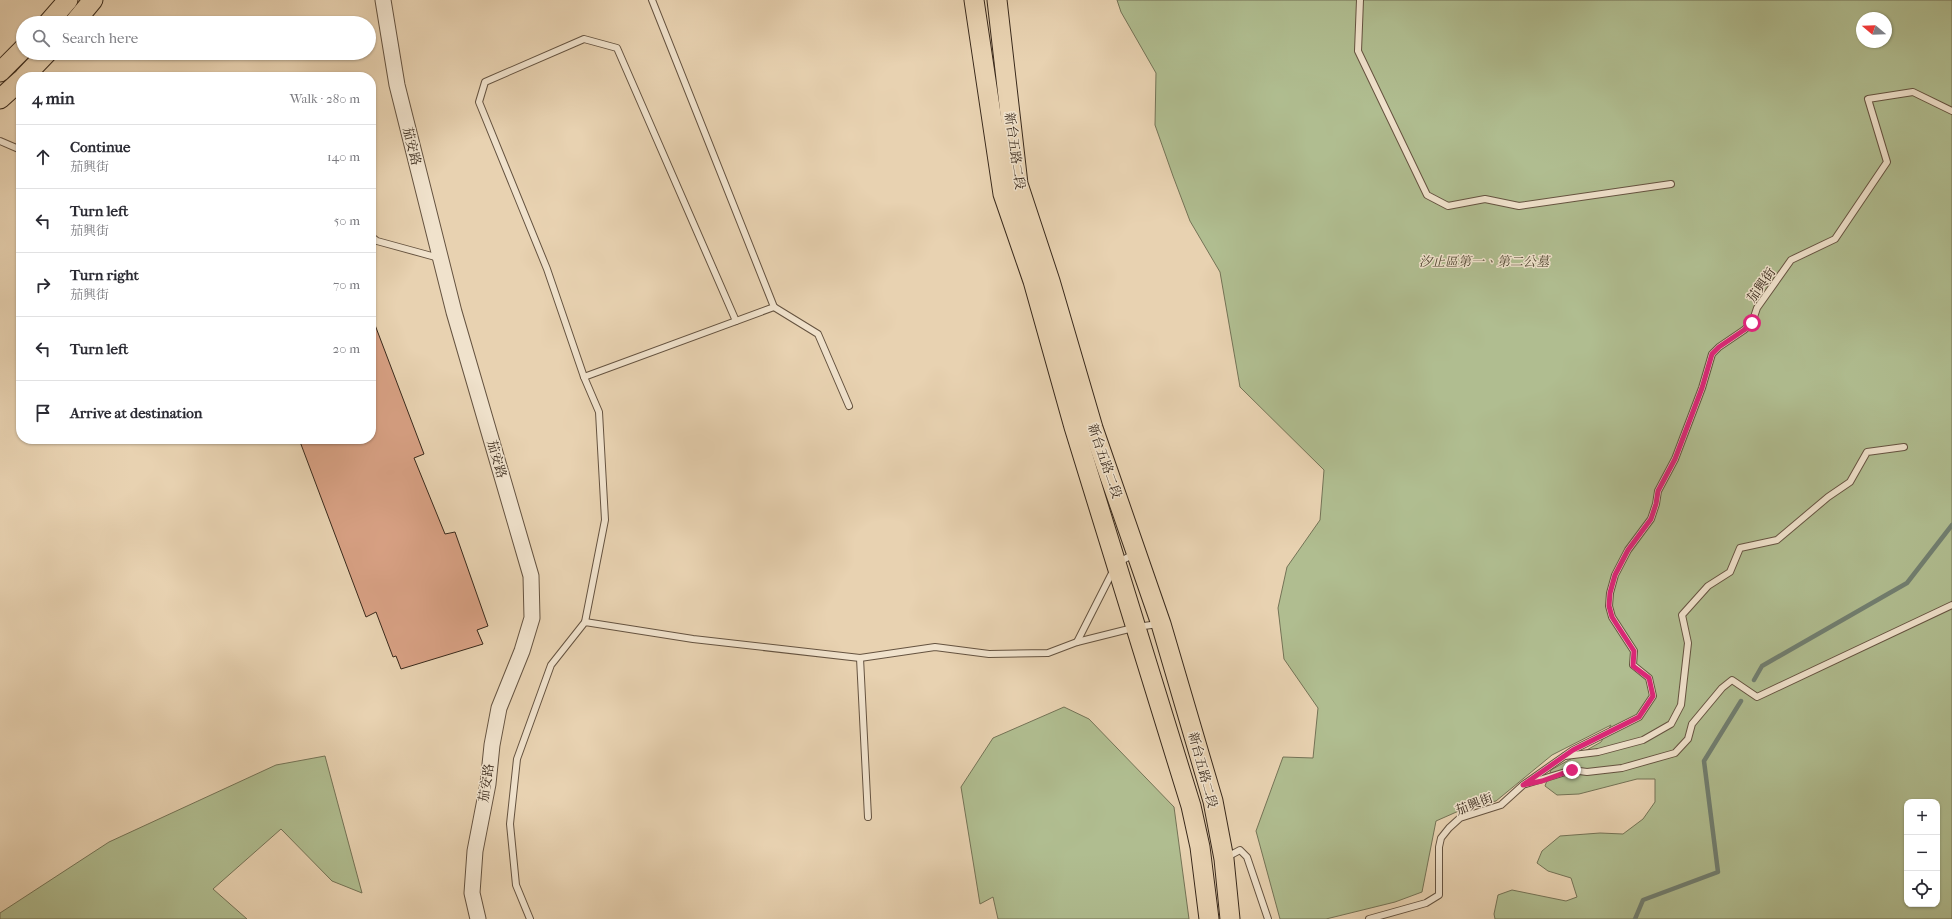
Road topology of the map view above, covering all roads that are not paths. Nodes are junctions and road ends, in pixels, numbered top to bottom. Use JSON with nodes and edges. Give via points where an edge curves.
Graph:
{"nodes":[{"id":1,"x":68,"y":0,"type":"edge"},
{"id":2,"x":93,"y":0,"type":"edge"},
{"id":3,"x":383,"y":0,"type":"edge"},
{"id":4,"x":652,"y":0,"type":"edge"},
{"id":5,"x":974,"y":0,"type":"edge"},
{"id":6,"x":997,"y":0,"type":"edge"},
{"id":7,"x":1360,"y":0,"type":"edge"},
{"id":8,"x":54,"y":16,"type":"edge"},
{"id":9,"x":80,"y":16,"type":"edge"},
{"id":10,"x":16,"y":56,"type":"edge"},
{"id":11,"x":40,"y":60,"type":"edge"},
{"id":12,"x":0,"y":72,"type":"edge"},
{"id":13,"x":29,"y":72,"type":"edge"},
{"id":14,"x":16,"y":85,"type":"edge"},
{"id":15,"x":0,"y":99,"type":"edge"},
{"id":16,"x":1952,"y":111,"type":"edge"},
{"id":17,"x":0,"y":141,"type":"edge"},
{"id":18,"x":16,"y":148,"type":"edge"},
{"id":19,"x":1671,"y":184,"type":"dead end"},
{"id":20,"x":376,"y":240,"type":"edge"},
{"id":21,"x":441,"y":259,"type":"junction"},
{"id":22,"x":774,"y":307,"type":"junction"},
{"id":23,"x":736,"y":322,"type":"junction"},
{"id":24,"x":584,"y":378,"type":"junction"},
{"id":25,"x":850,"y":406,"type":"dead end"},
{"id":26,"x":1904,"y":447,"type":"dead end"},
{"id":27,"x":1135,"y":550,"type":"junction"},
{"id":28,"x":1115,"y":559,"type":"junction"},
{"id":29,"x":1952,"y":606,"type":"edge"},
{"id":30,"x":585,"y":622,"type":"junction"},
{"id":31,"x":1161,"y":624,"type":"junction"},
{"id":32,"x":1137,"y":627,"type":"junction"},
{"id":33,"x":1077,"y":642,"type":"junction"},
{"id":34,"x":860,"y":658,"type":"junction"},
{"id":35,"x":1564,"y":756,"type":"junction"},
{"id":36,"x":1523,"y":785,"type":"junction"},
{"id":37,"x":868,"y":817,"type":"dead end"},
{"id":38,"x":1224,"y":859,"type":"junction"},
{"id":39,"x":478,"y":919,"type":"edge"},
{"id":40,"x":530,"y":919,"type":"edge"},
{"id":41,"x":1209,"y":919,"type":"edge"},
{"id":42,"x":1230,"y":919,"type":"edge"},
{"id":43,"x":1268,"y":919,"type":"edge"},
{"id":44,"x":1368,"y":919,"type":"edge"}],
"edges":[{"from":1,"to":8,"type":"main road"},
{"from":2,"to":9,"type":"main road"},
{"from":3,"to":21,"type":"street","name":"茄安路","via":[[397,85]]},
{"from":4,"to":22,"type":"lane"},
{"from":5,"to":28,"type":"main road","name":"新台五路二段","via":[[1003,194],[1033,281]]},
{"from":6,"to":27,"type":"main road","name":"新台五路二段","via":[[1018,184],[1050,281],[1092,428]]},
{"from":7,"to":19,"type":"lane","via":[[1358,51],[1427,195],[1448,206],[1485,199],[1518,206]]},
{"from":10,"to":12,"type":"main road"},
{"from":11,"to":13,"type":"main road"},
{"from":14,"to":15,"type":"main road"},
{"from":16,"to":35,"type":"lane","name":"茄興街","via":[[1913,92],[1868,99],[1887,162],[1835,239],[1791,260],[1757,308],[1752,323],[1712,354],[1675,459],[1658,491],[1651,519],[1628,550],[1615,575],[1610,593],[1609,606],[1612,617],[1634,651],[1633,666],[1649,678],[1653,696],[1639,717]]},
{"from":17,"to":18,"type":"lane"},
{"from":20,"to":21,"type":"lane"},
{"from":21,"to":39,"type":"street","name":"茄安路","via":[[531,576],[532,618],[522,652],[499,708],[475,851],[472,893]]},
{"from":22,"to":23,"type":"lane"},
{"from":22,"to":25,"type":"lane","via":[[818,334]]},
{"from":23,"to":24,"type":"lane"},
{"from":23,"to":24,"type":"lane","via":[[617,48],[584,39],[485,82],[480,102],[547,269]]},
{"from":24,"to":30,"type":"lane","via":[[599,412],[605,520]]},
{"from":26,"to":35,"type":"lane","via":[[1867,452],[1850,482],[1777,540],[1740,548],[1730,572],[1708,586],[1682,615],[1688,643],[1681,705],[1671,724],[1643,740],[1598,752]]},
{"from":27,"to":28,"type":"lane"},
{"from":27,"to":31,"type":"main road","name":"新台五路二段"},
{"from":28,"to":32,"type":"main road","name":"新台五路二段"},
{"from":28,"to":33,"type":"lane"},
{"from":29,"to":36,"type":"lane","via":[[1757,697],[1732,680],[1722,688],[1692,724],[1688,739],[1675,753],[1622,768],[1587,772],[1572,770]]},
{"from":30,"to":34,"type":"lane","via":[[693,639]]},
{"from":30,"to":40,"type":"lane","via":[[551,665],[517,759],[510,824],[516,885]]},
{"from":31,"to":32,"type":"lane"},
{"from":31,"to":38,"type":"main road","name":"新台五路二段","via":[[1213,802]]},
{"from":32,"to":33,"type":"lane"},
{"from":32,"to":41,"type":"main road","name":"新台五路二段","via":[[1191,806],[1200,847]]},
{"from":33,"to":34,"type":"lane","via":[[1048,654],[989,654],[935,647]]},
{"from":34,"to":37,"type":"lane"},
{"from":35,"to":36,"type":"lane","name":"茄興街"},
{"from":36,"to":44,"type":"lane","name":"茄興街","via":[[1501,805],[1460,818],[1448,828],[1441,838],[1439,847],[1438,895],[1426,903]]},
{"from":38,"to":42,"type":"main road","name":"新台五路二段"},
{"from":38,"to":43,"type":"lane","via":[[1240,850],[1247,857]]}]}
